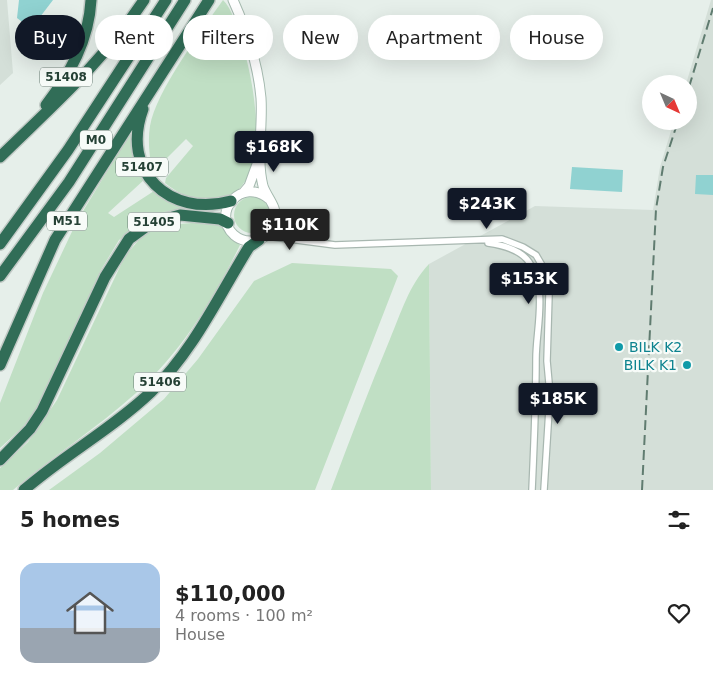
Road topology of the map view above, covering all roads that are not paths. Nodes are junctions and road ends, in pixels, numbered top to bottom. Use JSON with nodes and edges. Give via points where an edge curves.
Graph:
{"nodes":[{"id":1,"x":92,"y":0,"type":"edge"},
{"id":2,"x":144,"y":0,"type":"edge"},
{"id":3,"x":166,"y":0,"type":"edge"},
{"id":4,"x":185,"y":0,"type":"edge"},
{"id":5,"x":209,"y":0,"type":"edge"},
{"id":6,"x":233,"y":0,"type":"edge"},
{"id":7,"x":152,"y":86,"type":"junction"},
{"id":8,"x":24,"y":134,"type":"junction"},
{"id":9,"x":261,"y":151,"type":"junction"},
{"id":10,"x":0,"y":157,"type":"edge"},
{"id":11,"x":243,"y":193,"type":"junction"},
{"id":12,"x":269,"y":199,"type":"junction"},
{"id":13,"x":231,"y":201,"type":"junction"},
{"id":14,"x":276,"y":218,"type":"junction"},
{"id":15,"x":228,"y":223,"type":"junction"},
{"id":16,"x":262,"y":238,"type":"junction"},
{"id":17,"x":474,"y":241,"type":"junction"},
{"id":18,"x":316,"y":243,"type":"junction"},
{"id":19,"x":0,"y":244,"type":"edge"},
{"id":20,"x":0,"y":276,"type":"edge"},
{"id":21,"x":0,"y":365,"type":"edge"},
{"id":22,"x":0,"y":460,"type":"edge"},
{"id":23,"x":24,"y":490,"type":"edge"},
{"id":24,"x":532,"y":490,"type":"edge"},
{"id":25,"x":544,"y":490,"type":"edge"}],
"edges":[{"from":1,"to":8,"type":"highway","number":"51408","via":[[77,56]]},
{"from":2,"to":8,"type":"highway","via":[[102,58]]},
{"from":3,"to":19,"type":"highway","number":"M0","via":[[68,150]]},
{"from":4,"to":20,"type":"highway","number":"M0","via":[[69,182]]},
{"from":5,"to":7,"type":"highway"},
{"from":6,"to":9,"type":"street","via":[[254,60],[261,98]]},
{"from":7,"to":13,"type":"highway","number":"51407","via":[[138,122],[136,144],[145,174],[173,198],[211,205]]},
{"from":7,"to":21,"type":"highway","number":"M51","via":[[55,240]]},
{"from":8,"to":10,"type":"highway"},
{"from":9,"to":11,"type":"street","via":[[249,186]]},
{"from":9,"to":12,"type":"street","via":[[263,185]]},
{"from":11,"to":12,"type":"street","via":[[256,192]]},
{"from":11,"to":13,"type":"street"},
{"from":12,"to":14,"type":"street"},
{"from":13,"to":15,"type":"street","via":[[227,211]]},
{"from":14,"to":16,"type":"street","number":"51406","via":[[273,228]]},
{"from":14,"to":18,"type":"street","via":[[284,229]]},
{"from":15,"to":16,"type":"street","via":[[231,232],[239,238],[252,241]]},
{"from":15,"to":22,"type":"highway","number":"51405","via":[[186,215],[151,223],[129,239],[105,277],[46,406],[30,429]]},
{"from":16,"to":18,"type":"street"},
{"from":16,"to":23,"type":"highway","number":"51406","via":[[249,247],[200,330],[172,369],[150,392]]},
{"from":17,"to":18,"type":"street","via":[[362,245]]},
{"from":17,"to":24,"type":"street","via":[[500,244],[518,252],[528,261],[537,279],[540,295]]},
{"from":17,"to":25,"type":"street","via":[[502,239],[523,247],[536,255],[547,274],[550,394]]}]}
